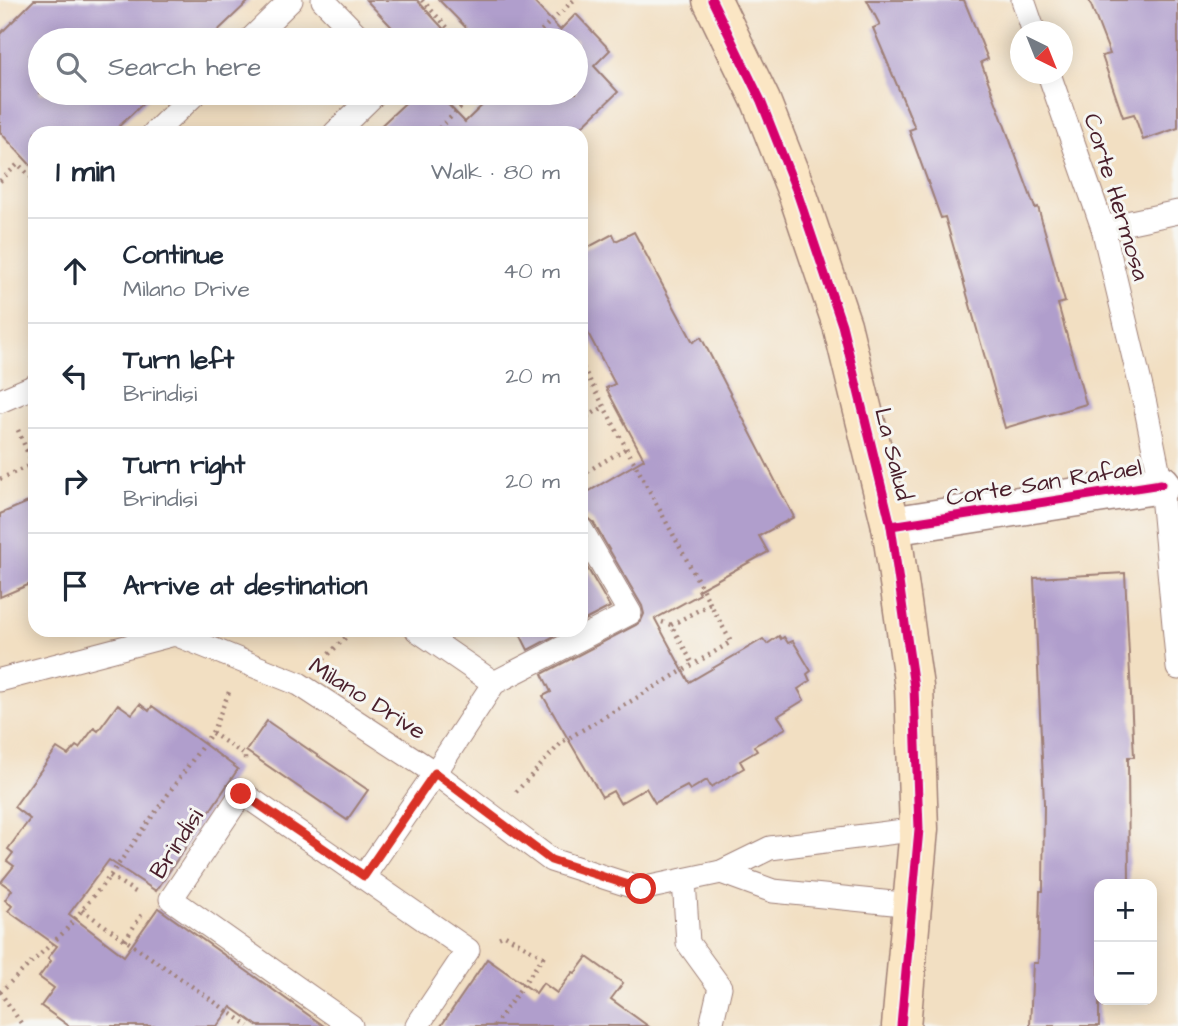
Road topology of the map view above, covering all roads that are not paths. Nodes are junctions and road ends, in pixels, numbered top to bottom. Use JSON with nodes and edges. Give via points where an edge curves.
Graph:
{"nodes":[{"id":1,"x":292,"y":0,"type":"edge"},
{"id":2,"x":323,"y":0,"type":"edge"},
{"id":3,"x":712,"y":0,"type":"edge"},
{"id":4,"x":1023,"y":0,"type":"edge"},
{"id":5,"x":1030,"y":21,"type":"edge"},
{"id":6,"x":263,"y":28,"type":"edge"},
{"id":7,"x":350,"y":28,"type":"edge"},
{"id":8,"x":1053,"y":84,"type":"edge"},
{"id":9,"x":183,"y":105,"type":"edge"},
{"id":10,"x":364,"y":105,"type":"edge"},
{"id":11,"x":161,"y":126,"type":"edge"},
{"id":12,"x":342,"y":126,"type":"edge"},
{"id":13,"x":1178,"y":212,"type":"edge"},
{"id":14,"x":1103,"y":228,"type":"junction"},
{"id":15,"x":28,"y":389,"type":"edge"},
{"id":16,"x":0,"y":401,"type":"edge"},
{"id":17,"x":1161,"y":484,"type":"junction"},
{"id":18,"x":891,"y":526,"type":"junction"},
{"id":19,"x":588,"y":541,"type":"edge"},
{"id":20,"x":588,"y":635,"type":"edge"},
{"id":21,"x":156,"y":637,"type":"edge"},
{"id":22,"x":186,"y":637,"type":"edge"},
{"id":23,"x":427,"y":637,"type":"edge"},
{"id":24,"x":583,"y":637,"type":"edge"},
{"id":25,"x":1178,"y":668,"type":"edge"},
{"id":26,"x":0,"y":680,"type":"edge"},
{"id":27,"x":494,"y":683,"type":"junction"},
{"id":28,"x":435,"y":773,"type":"junction"},
{"id":29,"x":919,"y":829,"type":"junction"},
{"id":30,"x":721,"y":872,"type":"junction"},
{"id":31,"x":364,"y":876,"type":"junction"},
{"id":32,"x":684,"y":880,"type":"junction"},
{"id":33,"x":913,"y":905,"type":"junction"},
{"id":34,"x":351,"y":1026,"type":"edge"},
{"id":35,"x":417,"y":1026,"type":"edge"},
{"id":36,"x":711,"y":1026,"type":"edge"},
{"id":37,"x":901,"y":1026,"type":"edge"}],
"edges":[{"from":1,"to":6,"type":"lane"},
{"from":2,"to":7,"type":"lane"},
{"from":3,"to":18,"type":"street","name":"La Salud","via":[[761,101],[797,192],[842,325]]},
{"from":4,"to":5,"type":"lane"},
{"from":8,"to":14,"type":"lane","name":"Corte Hermosa"},
{"from":9,"to":11,"type":"lane"},
{"from":10,"to":12,"type":"lane"},
{"from":13,"to":14,"type":"lane"},
{"from":14,"to":17,"type":"lane","name":"Corte Hermosa"},
{"from":15,"to":16,"type":"lane"},
{"from":17,"to":18,"type":"street","name":"Corte San Rafael"},
{"from":17,"to":25,"type":"lane","name":"Corte Hermosa"},
{"from":18,"to":29,"type":"street","name":"La Salud","via":[[914,687]]},
{"from":19,"to":20,"type":"lane","via":[[630,613]]},
{"from":21,"to":26,"type":"lane","name":"Milano Drive"},
{"from":22,"to":28,"type":"lane","name":"Milano Drive","via":[[299,684]]},
{"from":23,"to":27,"type":"lane"},
{"from":24,"to":27,"type":"lane"},
{"from":27,"to":28,"type":"lane"},
{"from":28,"to":31,"type":"lane"},
{"from":28,"to":32,"type":"lane","name":"Milano Drive","via":[[551,860],[641,889]]},
{"from":29,"to":30,"type":"lane","name":"Milano Drive","via":[[770,848]]},
{"from":29,"to":33,"type":"street","name":"La Salud"},
{"from":30,"to":32,"type":"lane","name":"Milano Drive"},
{"from":30,"to":33,"type":"lane","via":[[773,891]]},
{"from":31,"to":34,"type":"lane","name":"Brindisi","via":[[242,793],[170,899]]},
{"from":31,"to":35,"type":"lane","name":"Brindisi","via":[[468,950]]},
{"from":32,"to":36,"type":"lane","via":[[688,943],[720,988]]},
{"from":33,"to":37,"type":"street","name":"La Salud"}]}
